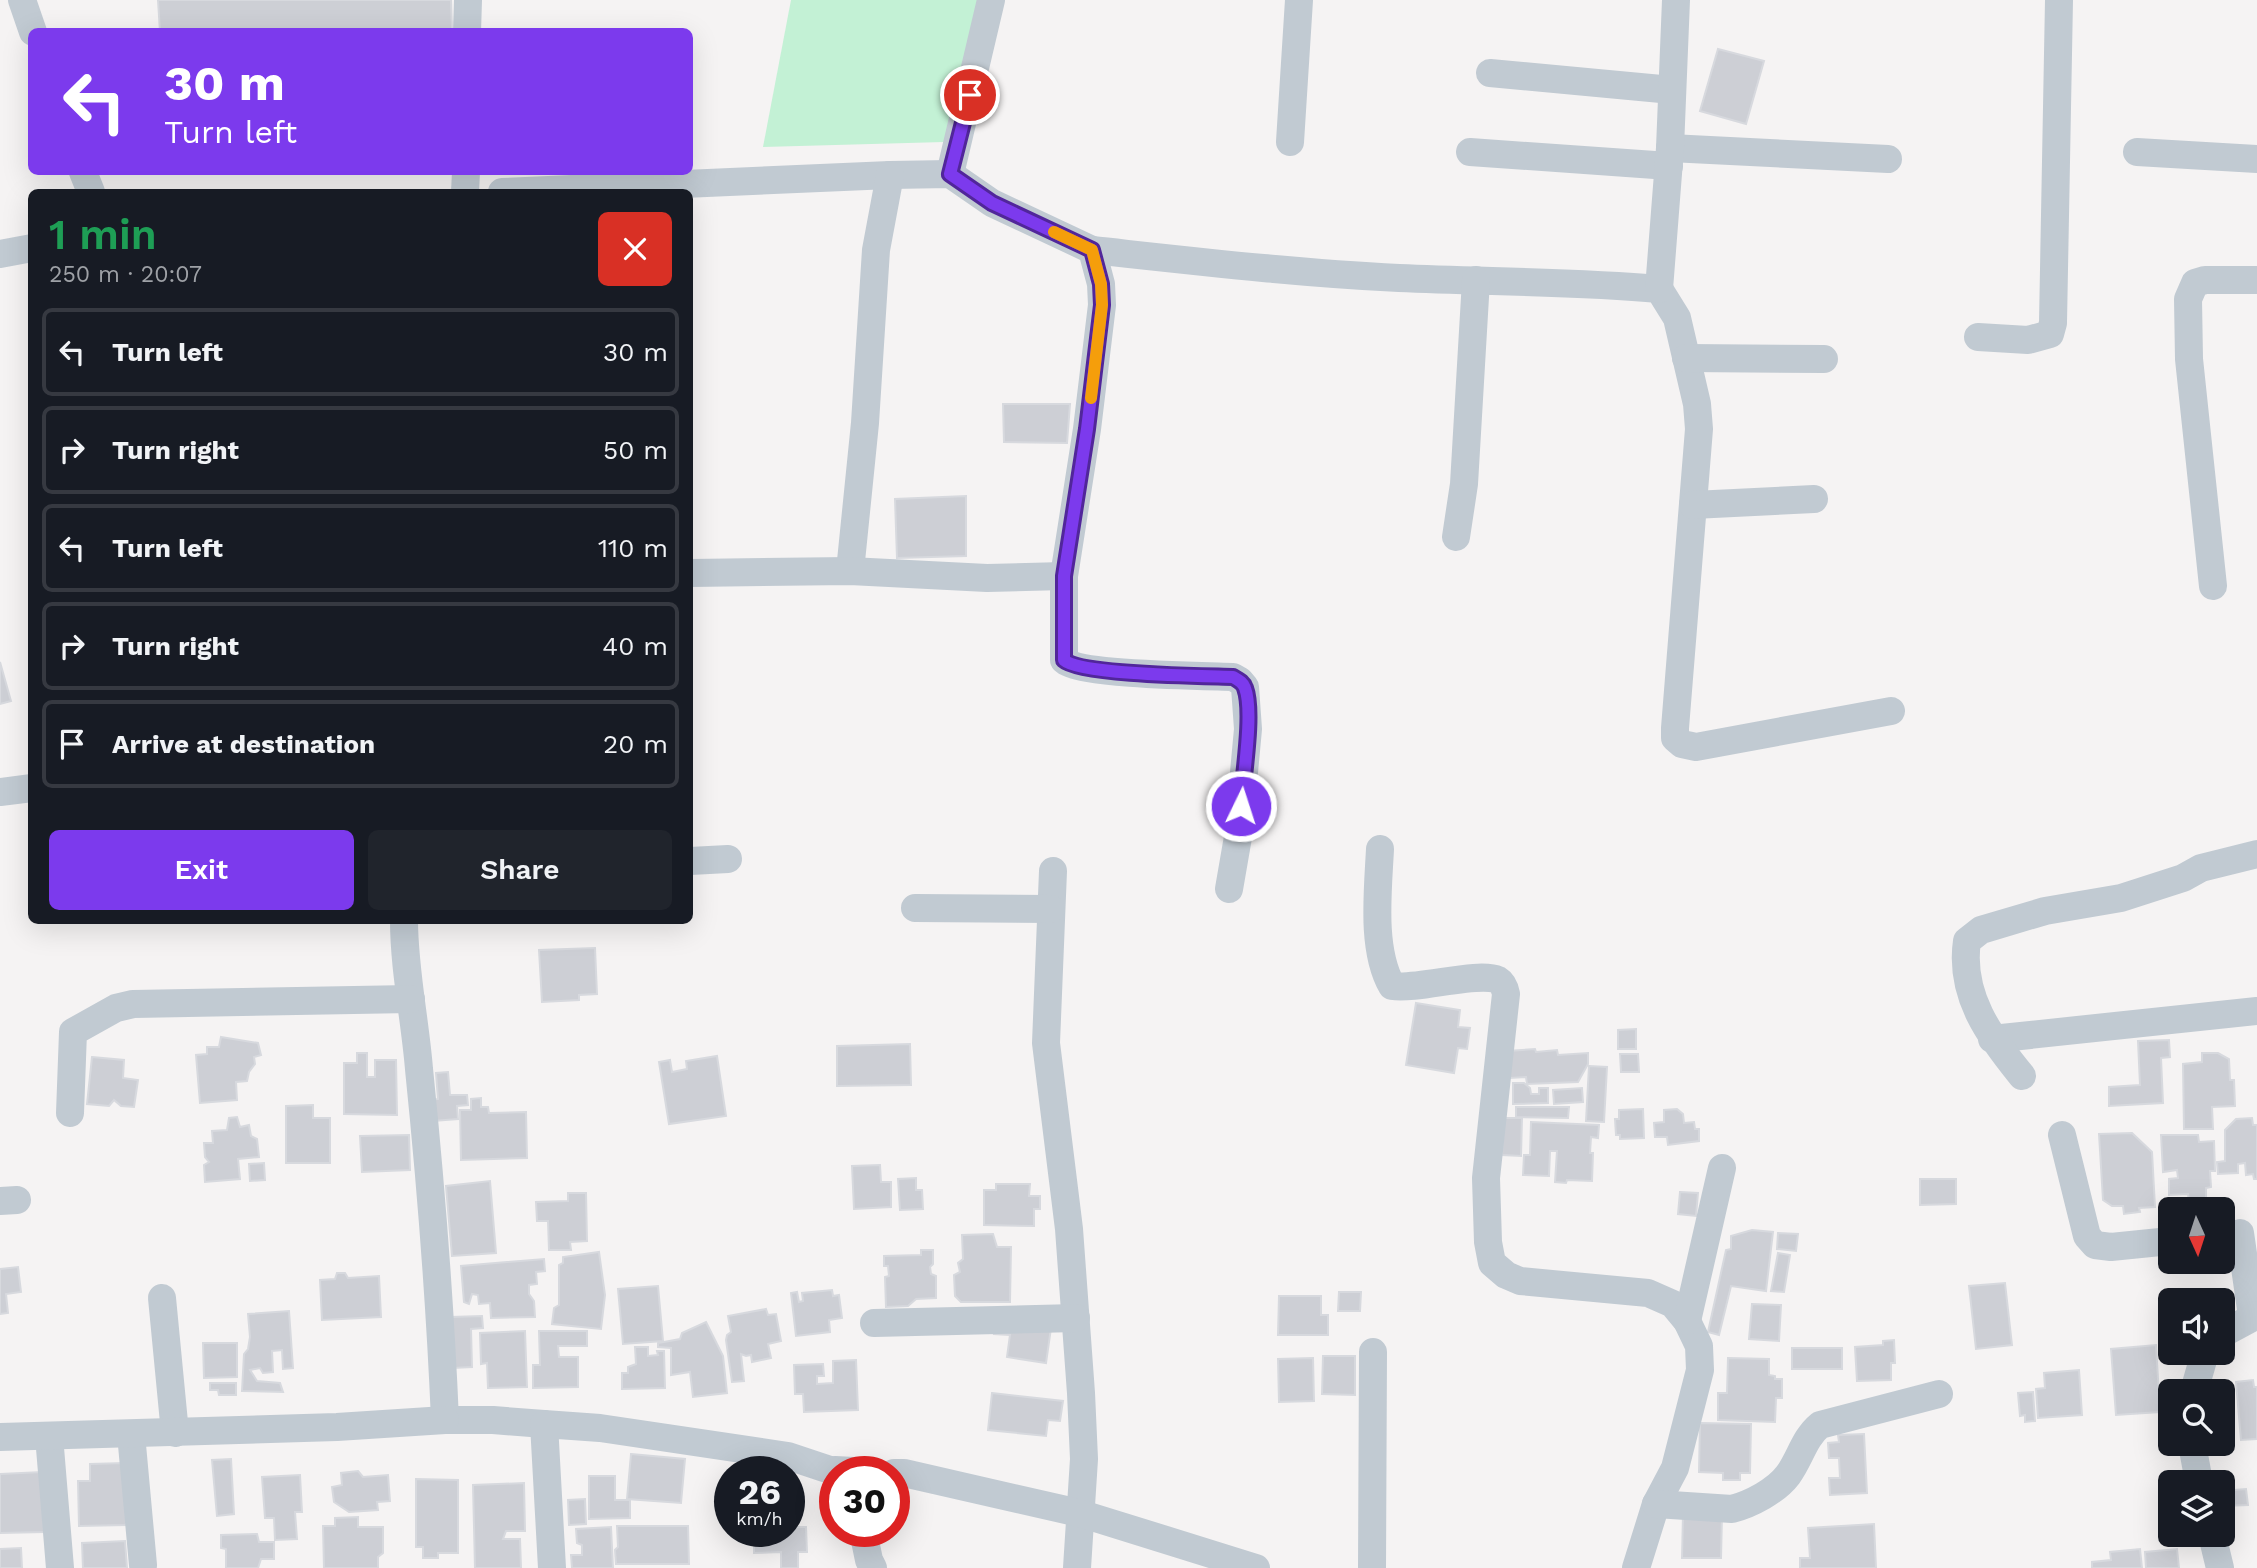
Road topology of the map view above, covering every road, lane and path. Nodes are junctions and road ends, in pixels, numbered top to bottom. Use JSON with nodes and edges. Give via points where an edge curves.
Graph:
{"nodes":[{"id":1,"x":22,"y":0,"type":"edge"},
{"id":2,"x":468,"y":0,"type":"edge"},
{"id":3,"x":991,"y":0,"type":"edge"},
{"id":4,"x":1300,"y":0,"type":"edge"},
{"id":5,"x":1676,"y":0,"type":"edge"},
{"id":6,"x":2059,"y":0,"type":"edge"},
{"id":7,"x":32,"y":28,"type":"edge"},
{"id":8,"x":467,"y":28,"type":"edge"},
{"id":9,"x":1490,"y":73,"type":"dead end"},
{"id":10,"x":1672,"y":90,"type":"junction"},
{"id":11,"x":1290,"y":142,"type":"dead end"},
{"id":12,"x":1470,"y":152,"type":"dead end"},
{"id":13,"x":2137,"y":152,"type":"dead end"},
{"id":14,"x":1670,"y":157,"type":"junction"},
{"id":15,"x":1888,"y":159,"type":"dead end"},
{"id":16,"x":2257,"y":159,"type":"edge"},
{"id":17,"x":950,"y":174,"type":"junction"},
{"id":18,"x":890,"y":175,"type":"junction"},
{"id":19,"x":570,"y":189,"type":"edge"},
{"id":20,"x":28,"y":249,"type":"edge"},
{"id":21,"x":1092,"y":250,"type":"junction"},
{"id":22,"x":0,"y":254,"type":"edge"},
{"id":23,"x":1476,"y":280,"type":"junction"},
{"id":24,"x":2257,"y":280,"type":"edge"},
{"id":25,"x":1660,"y":289,"type":"junction"},
{"id":26,"x":1978,"y":337,"type":"dead end"},
{"id":27,"x":1686,"y":358,"type":"junction"},
{"id":28,"x":1824,"y":359,"type":"dead end"},
{"id":29,"x":1814,"y":499,"type":"dead end"},
{"id":30,"x":1693,"y":505,"type":"junction"},
{"id":31,"x":1456,"y":537,"type":"dead end"},
{"id":32,"x":849,"y":570,"type":"junction"},
{"id":33,"x":693,"y":573,"type":"edge"},
{"id":34,"x":1064,"y":576,"type":"junction"},
{"id":35,"x":2213,"y":586,"type":"dead end"},
{"id":36,"x":1891,"y":710,"type":"dead end"},
{"id":37,"x":28,"y":788,"type":"edge"},
{"id":38,"x":0,"y":792,"type":"edge"},
{"id":39,"x":1380,"y":849,"type":"dead end"},
{"id":40,"x":2257,"y":854,"type":"edge"},
{"id":41,"x":728,"y":859,"type":"dead end"},
{"id":42,"x":693,"y":861,"type":"edge"},
{"id":43,"x":1053,"y":871,"type":"dead end"},
{"id":44,"x":1229,"y":889,"type":"dead end"},
{"id":45,"x":915,"y":908,"type":"dead end"},
{"id":46,"x":1051,"y":909,"type":"junction"},
{"id":47,"x":404,"y":924,"type":"edge"},
{"id":48,"x":411,"y":999,"type":"junction"},
{"id":49,"x":2257,"y":1011,"type":"edge"},
{"id":50,"x":1992,"y":1040,"type":"junction"},
{"id":51,"x":2022,"y":1076,"type":"dead end"},
{"id":52,"x":71,"y":1113,"type":"dead end"},
{"id":53,"x":2062,"y":1135,"type":"dead end"},
{"id":54,"x":1722,"y":1168,"type":"dead end"},
{"id":55,"x":2240,"y":1233,"type":"edge"},
{"id":56,"x":2158,"y":1242,"type":"edge"},
{"id":57,"x":162,"y":1298,"type":"dead end"},
{"id":58,"x":2254,"y":1315,"type":"edge"},
{"id":59,"x":1076,"y":1318,"type":"junction"},
{"id":60,"x":1687,"y":1321,"type":"junction"},
{"id":61,"x":874,"y":1322,"type":"dead end"},
{"id":62,"x":2235,"y":1326,"type":"edge"},
{"id":63,"x":1373,"y":1352,"type":"dead end"},
{"id":64,"x":1939,"y":1394,"type":"dead end"},
{"id":65,"x":445,"y":1420,"type":"junction"},
{"id":66,"x":544,"y":1424,"type":"junction"},
{"id":67,"x":175,"y":1433,"type":"junction"},
{"id":68,"x":131,"y":1434,"type":"junction"},
{"id":69,"x":49,"y":1436,"type":"junction"},
{"id":70,"x":0,"y":1437,"type":"edge"},
{"id":71,"x":819,"y":1466,"type":"edge"},
{"id":72,"x":910,"y":1474,"type":"edge"},
{"id":73,"x":1656,"y":1504,"type":"junction"},
{"id":74,"x":1079,"y":1513,"type":"junction"},
{"id":75,"x":866,"y":1547,"type":"edge"},
{"id":76,"x":2215,"y":1547,"type":"edge"},
{"id":77,"x":143,"y":1565,"type":"dead end"},
{"id":78,"x":60,"y":1568,"type":"edge"},
{"id":79,"x":552,"y":1568,"type":"edge"},
{"id":80,"x":873,"y":1568,"type":"edge"},
{"id":81,"x":1077,"y":1568,"type":"edge"},
{"id":82,"x":1256,"y":1568,"type":"edge"},
{"id":83,"x":1372,"y":1568,"type":"edge"},
{"id":84,"x":1636,"y":1568,"type":"edge"},
{"id":85,"x":2220,"y":1568,"type":"edge"}],
"edges":[{"from":1,"to":7,"type":"street"},
{"from":2,"to":8,"type":"street"},
{"from":3,"to":17,"type":"street"},
{"from":4,"to":11,"type":"street"},
{"from":5,"to":10,"type":"street"},
{"from":6,"to":26,"type":"street","via":[[2053,323],[2050,334],[2028,340]]},
{"from":9,"to":10,"type":"street"},
{"from":10,"to":14,"type":"street"},
{"from":12,"to":14,"type":"street"},
{"from":13,"to":16,"type":"street"},
{"from":14,"to":15,"type":"street"},
{"from":14,"to":25,"type":"street"},
{"from":17,"to":18,"type":"street"},
{"from":17,"to":21,"type":"street","via":[[992,203]]},
{"from":18,"to":19,"type":"street"},
{"from":18,"to":32,"type":"street","via":[[876,250],[865,423]]},
{"from":20,"to":22,"type":"street"},
{"from":21,"to":23,"type":"street","via":[[1237,266]]},
{"from":21,"to":34,"type":"street","via":[[1102,305]]},
{"from":23,"to":25,"type":"street"},
{"from":23,"to":31,"type":"street","via":[[1464,484]]},
{"from":24,"to":35,"type":"street","via":[[2195,282],[2188,299],[2189,359]]},
{"from":25,"to":27,"type":"street","via":[[1677,318]]},
{"from":27,"to":28,"type":"street"},
{"from":27,"to":30,"type":"street","via":[[1699,429]]},
{"from":29,"to":30,"type":"street"},
{"from":30,"to":36,"type":"street","via":[[1675,738],[1696,747]]},
{"from":32,"to":33,"type":"street"},
{"from":32,"to":34,"type":"street","via":[[987,578]]},
{"from":34,"to":44,"type":"street","via":[[1064,660],[1069,665],[1233,677],[1245,687],[1248,729]]},
{"from":37,"to":38,"type":"street"},
{"from":39,"to":60,"type":"street","via":[[1379,943],[1392,986],[1485,978],[1498,980],[1506,994],[1486,1178],[1492,1263],[1520,1281],[1647,1293],[1673,1304]]},
{"from":40,"to":50,"type":"street","via":[[2201,868],[2121,898],[2045,911],[1981,930],[1968,941],[1965,959],[1967,978]]},
{"from":41,"to":42,"type":"street"},
{"from":43,"to":46,"type":"street"},
{"from":45,"to":46,"type":"street"},
{"from":46,"to":59,"type":"street","via":[[1046,1043]]},
{"from":47,"to":48,"type":"street"},
{"from":48,"to":52,"type":"street","via":[[132,1004],[116,1008],[74,1032]]},
{"from":48,"to":65,"type":"street"},
{"from":49,"to":50,"type":"street"},
{"from":50,"to":51,"type":"street"},
{"from":53,"to":56,"type":"street","via":[[2087,1236],[2095,1245]]},
{"from":54,"to":60,"type":"street"},
{"from":55,"to":58,"type":"street"},
{"from":57,"to":67,"type":"street"},
{"from":58,"to":62,"type":"street"},
{"from":59,"to":61,"type":"street"},
{"from":59,"to":74,"type":"street","via":[[1084,1459]]},
{"from":60,"to":73,"type":"street","via":[[1699,1346],[1700,1370],[1675,1468]]},
{"from":63,"to":83,"type":"street"},
{"from":64,"to":73,"type":"street","via":[[1820,1425],[1787,1476],[1744,1506]]},
{"from":65,"to":66,"type":"street"},
{"from":65,"to":67,"type":"street"},
{"from":66,"to":71,"type":"street","via":[[788,1456]]},
{"from":66,"to":79,"type":"street"},
{"from":67,"to":68,"type":"street"},
{"from":68,"to":69,"type":"street"},
{"from":68,"to":77,"type":"street"},
{"from":69,"to":70,"type":"street"},
{"from":69,"to":78,"type":"street"},
{"from":72,"to":74,"type":"street"},
{"from":73,"to":84,"type":"street"},
{"from":74,"to":81,"type":"street"},
{"from":74,"to":82,"type":"street"},
{"from":75,"to":80,"type":"street"},
{"from":76,"to":85,"type":"street"}]}
